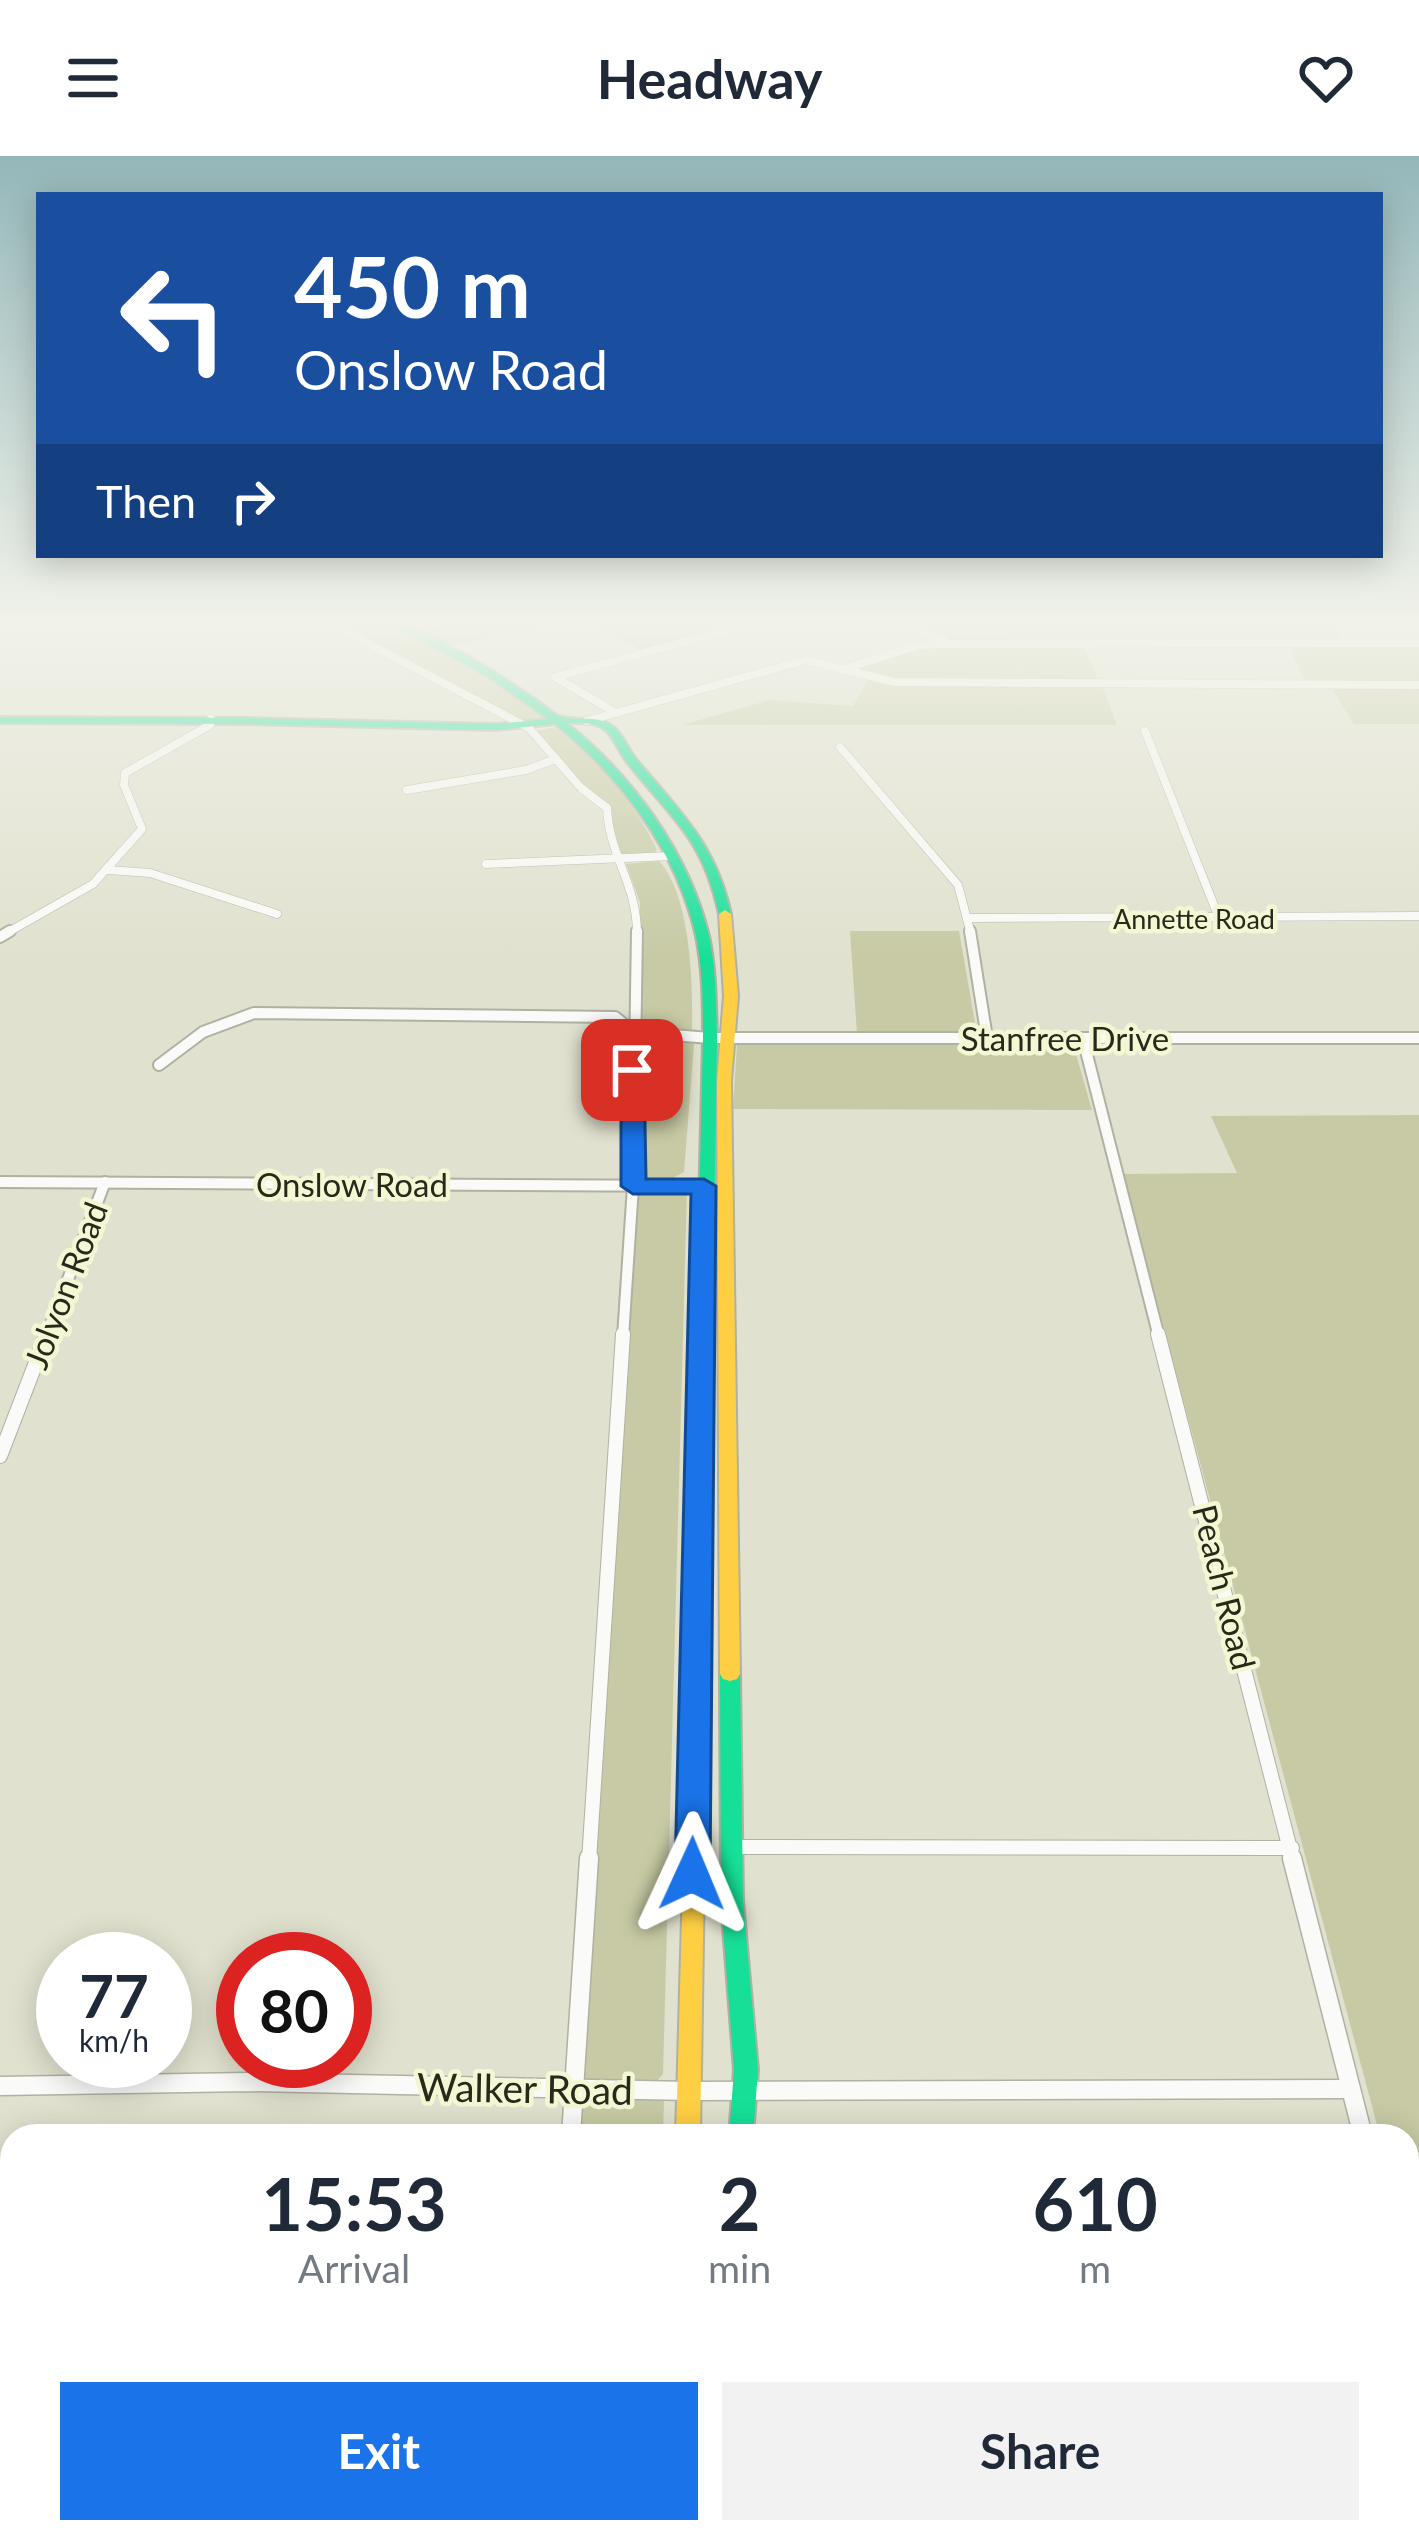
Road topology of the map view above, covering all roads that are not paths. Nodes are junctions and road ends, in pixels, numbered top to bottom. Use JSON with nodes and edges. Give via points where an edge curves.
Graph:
{"nodes":[{"id":1,"x":192,"y":735,"type":"edge"},
{"id":2,"x":535,"y":735,"type":"edge"},
{"id":3,"x":580,"y":735,"type":"edge"},
{"id":4,"x":616,"y":735,"type":"edge"},
{"id":5,"x":1147,"y":735,"type":"edge"},
{"id":6,"x":840,"y":746,"type":"dead end"},
{"id":7,"x":556,"y":759,"type":"junction"},
{"id":8,"x":407,"y":790,"type":"dead end"},
{"id":9,"x":672,"y":856,"type":"junction"},
{"id":10,"x":621,"y":859,"type":"junction"},
{"id":11,"x":486,"y":864,"type":"dead end"},
{"id":12,"x":110,"y":870,"type":"junction"},
{"id":13,"x":277,"y":914,"type":"dead end"},
{"id":14,"x":1419,"y":916,"type":"edge"},
{"id":15,"x":968,"y":917,"type":"junction"},
{"id":16,"x":1219,"y":918,"type":"junction"},
{"id":17,"x":0,"y":938,"type":"edge"},
{"id":18,"x":634,"y":1032,"type":"junction"},
{"id":19,"x":732,"y":1037,"type":"junction"},
{"id":20,"x":710,"y":1038,"type":"junction"},
{"id":21,"x":987,"y":1038,"type":"junction"},
{"id":22,"x":1419,"y":1038,"type":"edge"},
{"id":23,"x":1083,"y":1039,"type":"junction"},
{"id":24,"x":159,"y":1065,"type":"dead end"},
{"id":25,"x":706,"y":1137,"type":"junction"},
{"id":26,"x":728,"y":1138,"type":"junction"},
{"id":27,"x":705,"y":1162,"type":"junction"},
{"id":28,"x":728,"y":1163,"type":"junction"},
{"id":29,"x":0,"y":1182,"type":"edge"},
{"id":30,"x":105,"y":1182,"type":"junction"},
{"id":31,"x":633,"y":1186,"type":"junction"},
{"id":32,"x":704,"y":1186,"type":"junction"},
{"id":33,"x":702,"y":1314,"type":"junction"},
{"id":34,"x":727,"y":1329,"type":"junction"},
{"id":35,"x":0,"y":1456,"type":"edge"},
{"id":36,"x":732,"y":1847,"type":"junction"},
{"id":37,"x":1292,"y":1848,"type":"junction"},
{"id":38,"x":0,"y":2086,"type":"edge"},
{"id":39,"x":1350,"y":2089,"type":"junction"},
{"id":40,"x":574,"y":2090,"type":"junction"},
{"id":41,"x":689,"y":2091,"type":"junction"},
{"id":42,"x":745,"y":2091,"type":"junction"},
{"id":43,"x":573,"y":2124,"type":"edge"},
{"id":44,"x":688,"y":2124,"type":"edge"},
{"id":45,"x":742,"y":2124,"type":"edge"},
{"id":46,"x":1360,"y":2124,"type":"edge"}],
"edges":[{"from":1,"to":12,"type":"street","via":[[125,773],[142,829]]},
{"from":2,"to":7,"type":"street"},
{"from":3,"to":9,"type":"main road","via":[[643,801]]},
{"from":4,"to":19,"type":"main road","via":[[707,852],[721,904]]},
{"from":5,"to":16,"type":"street"},
{"from":6,"to":15,"type":"street","via":[[952,878]]},
{"from":7,"to":8,"type":"street"},
{"from":7,"to":10,"type":"street","via":[[607,808]]},
{"from":9,"to":10,"type":"street"},
{"from":9,"to":20,"type":"main road","via":[[698,919]]},
{"from":10,"to":11,"type":"street"},
{"from":10,"to":18,"type":"street","via":[[637,901]]},
{"from":12,"to":13,"type":"street","via":[[150,874]]},
{"from":12,"to":17,"type":"street"},
{"from":14,"to":16,"type":"street","name":"Annette Road"},
{"from":15,"to":16,"type":"street","name":"Annette Road"},
{"from":15,"to":21,"type":"street"},
{"from":18,"to":20,"type":"street","name":"Stanfree Drive"},
{"from":18,"to":24,"type":"street","name":"Stanfree Drive","via":[[615,1017],[254,1013],[220,1023]]},
{"from":18,"to":31,"type":"street"},
{"from":19,"to":20,"type":"street","name":"Stanfree Drive"},
{"from":19,"to":21,"type":"street","name":"Stanfree Drive"},
{"from":19,"to":26,"type":"main road","via":[[724,1082]]},
{"from":20,"to":25,"type":"main road"},
{"from":21,"to":23,"type":"street","name":"Stanfree Drive"},
{"from":22,"to":23,"type":"street","name":"Stanfree Drive"},
{"from":23,"to":37,"type":"street","name":"Peach Road"},
{"from":25,"to":26,"type":"street"},
{"from":25,"to":27,"type":"main road"},
{"from":26,"to":28,"type":"main road"},
{"from":27,"to":28,"type":"street"},
{"from":27,"to":32,"type":"main road"},
{"from":28,"to":34,"type":"main road"},
{"from":29,"to":30,"type":"street","name":"Onslow Road"},
{"from":30,"to":31,"type":"street","name":"Onslow Road"},
{"from":30,"to":35,"type":"street","name":"Jolyon Road"},
{"from":31,"to":32,"type":"street","name":"Onslow Road"},
{"from":31,"to":40,"type":"street"},
{"from":32,"to":33,"type":"main road"},
{"from":33,"to":34,"type":"street"},
{"from":33,"to":41,"type":"main road"},
{"from":34,"to":36,"type":"main road"},
{"from":36,"to":37,"type":"street"},
{"from":36,"to":42,"type":"main road"},
{"from":37,"to":39,"type":"street","name":"Peach Road"},
{"from":38,"to":40,"type":"street","name":"Walker Road"},
{"from":39,"to":42,"type":"street","name":"Walker Road"},
{"from":39,"to":46,"type":"street","name":"Peach Road"},
{"from":40,"to":41,"type":"street","name":"Walker Road"},
{"from":40,"to":43,"type":"street"},
{"from":41,"to":42,"type":"street","name":"Walker Road"},
{"from":41,"to":44,"type":"main road"},
{"from":42,"to":45,"type":"main road"}]}
